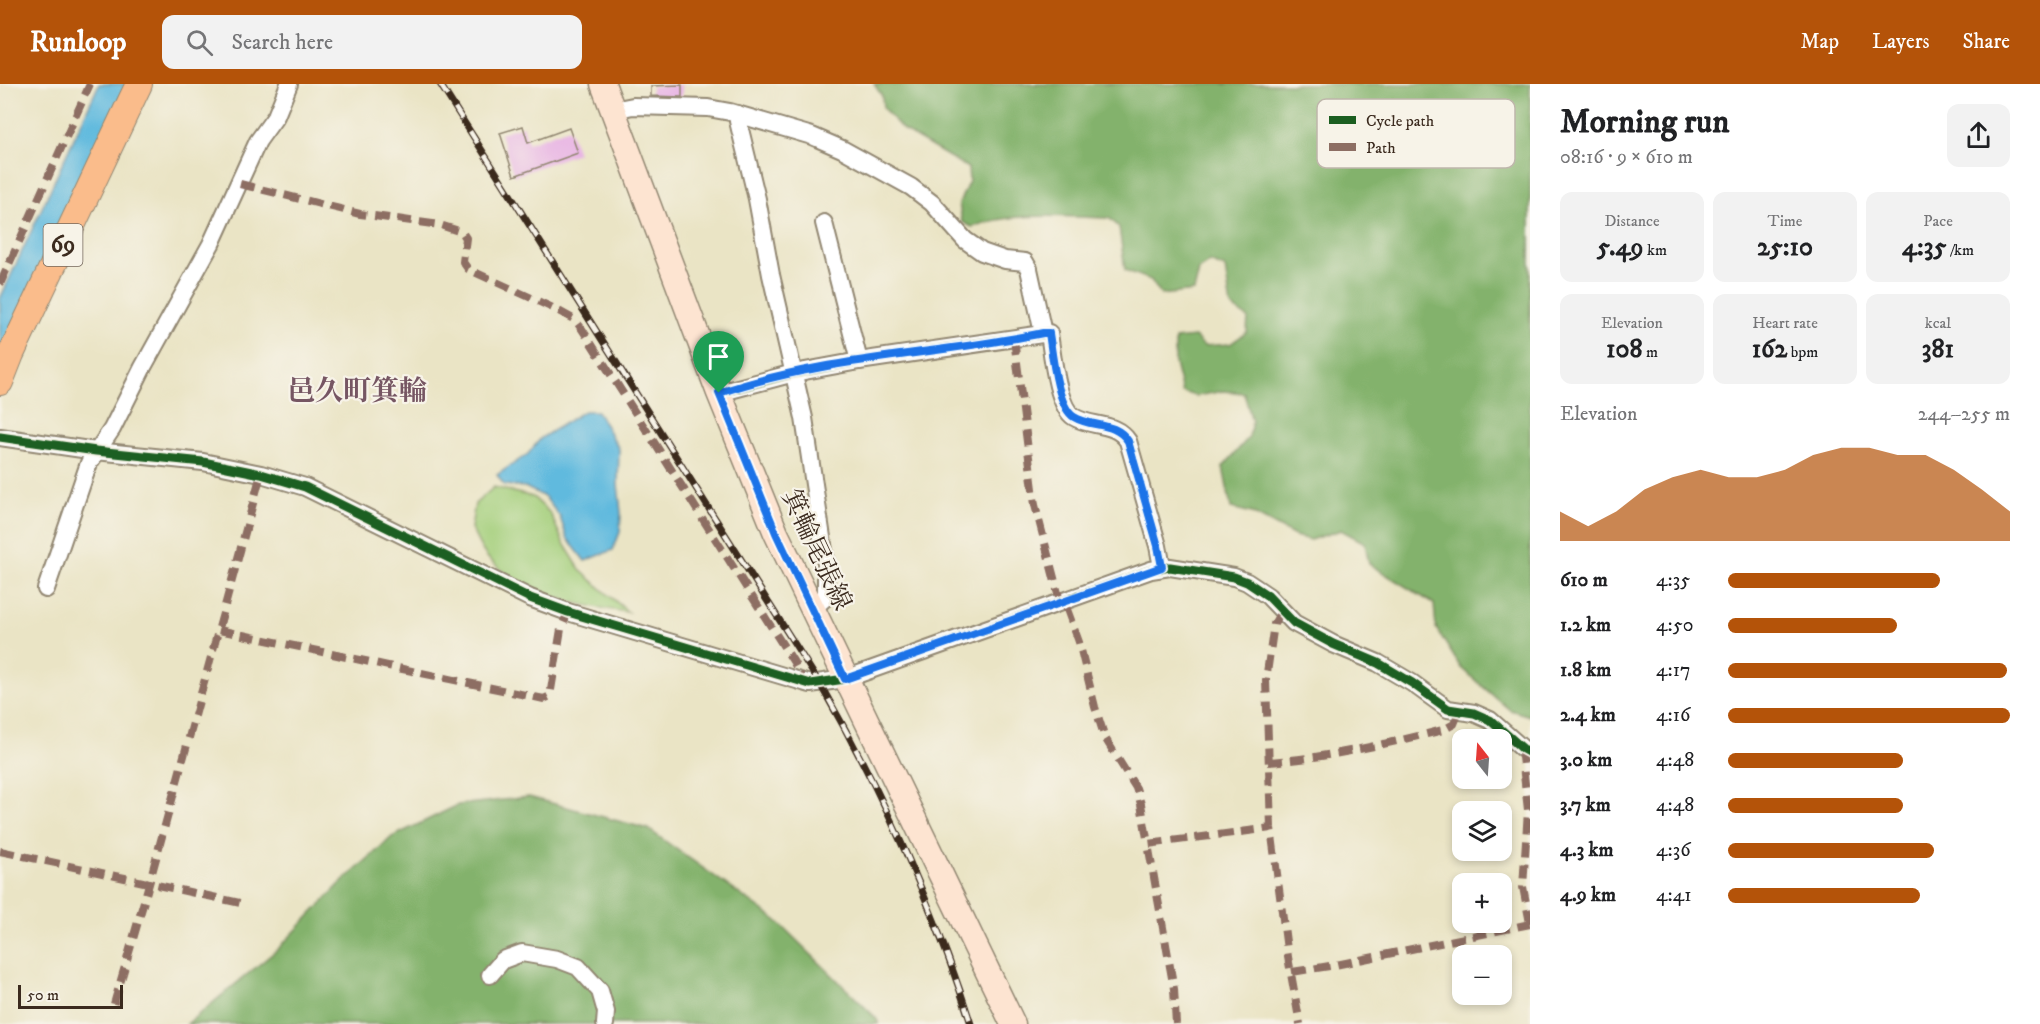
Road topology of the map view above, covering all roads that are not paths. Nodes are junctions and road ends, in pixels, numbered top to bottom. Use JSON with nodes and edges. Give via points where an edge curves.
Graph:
{"nodes":[{"id":1,"x":139,"y":84,"type":"edge"},
{"id":2,"x":289,"y":84,"type":"edge"},
{"id":3,"x":603,"y":84,"type":"edge"},
{"id":4,"x":613,"y":110,"type":"junction"},
{"id":5,"x":738,"y":114,"type":"junction"},
{"id":6,"x":824,"y":223,"type":"dead end"},
{"id":7,"x":1043,"y":333,"type":"junction"},
{"id":8,"x":858,"y":361,"type":"junction"},
{"id":9,"x":794,"y":373,"type":"junction"},
{"id":10,"x":0,"y":382,"type":"edge"},
{"id":11,"x":719,"y":393,"type":"junction"},
{"id":12,"x":0,"y":437,"type":"edge"},
{"id":13,"x":96,"y":451,"type":"junction"},
{"id":14,"x":1162,"y":567,"type":"junction"},
{"id":15,"x":46,"y":589,"type":"dead end"},
{"id":16,"x":811,"y":607,"type":"junction"},
{"id":17,"x":845,"y":679,"type":"junction"},
{"id":18,"x":1530,"y":753,"type":"edge"},
{"id":19,"x":490,"y":975,"type":"dead end"},
{"id":20,"x":605,"y":1024,"type":"edge"},
{"id":21,"x":1013,"y":1024,"type":"edge"}],
"edges":[{"from":1,"to":10,"type":"main road","number":"69"},
{"from":2,"to":13,"type":"street","via":[[211,244],[112,429]]},
{"from":3,"to":4,"type":"main road","name":"箕輪尾張線"},
{"from":4,"to":5,"type":"street","via":[[633,106],[708,108]]},
{"from":4,"to":11,"type":"main road","name":"箕輪尾張線"},
{"from":5,"to":7,"type":"street","via":[[842,149],[911,187],[982,252],[1025,262]]},
{"from":5,"to":9,"type":"street"},
{"from":6,"to":8,"type":"street"},
{"from":7,"to":8,"type":"street"},
{"from":7,"to":14,"type":"street","via":[[1049,333],[1060,390],[1072,417],[1113,428],[1128,441]]},
{"from":8,"to":9,"type":"street"},
{"from":9,"to":11,"type":"street"},
{"from":9,"to":16,"type":"street","via":[[826,564],[826,597]]},
{"from":11,"to":16,"type":"main road","name":"箕輪尾張線"},
{"from":12,"to":13,"type":"street"},
{"from":13,"to":15,"type":"street"},
{"from":13,"to":17,"type":"street","via":[[203,462],[261,474],[305,488],[500,584],[567,612],[810,684]]},
{"from":14,"to":17,"type":"street"},
{"from":14,"to":18,"type":"street","via":[[1247,582],[1268,596],[1294,623],[1378,663],[1448,709],[1490,720]]},
{"from":16,"to":17,"type":"main road","name":"箕輪尾張線"},
{"from":17,"to":21,"type":"main road","name":"箕輪尾張線"},
{"from":19,"to":20,"type":"street","via":[[502,960],[522,953],[578,967],[600,991]]}]}
